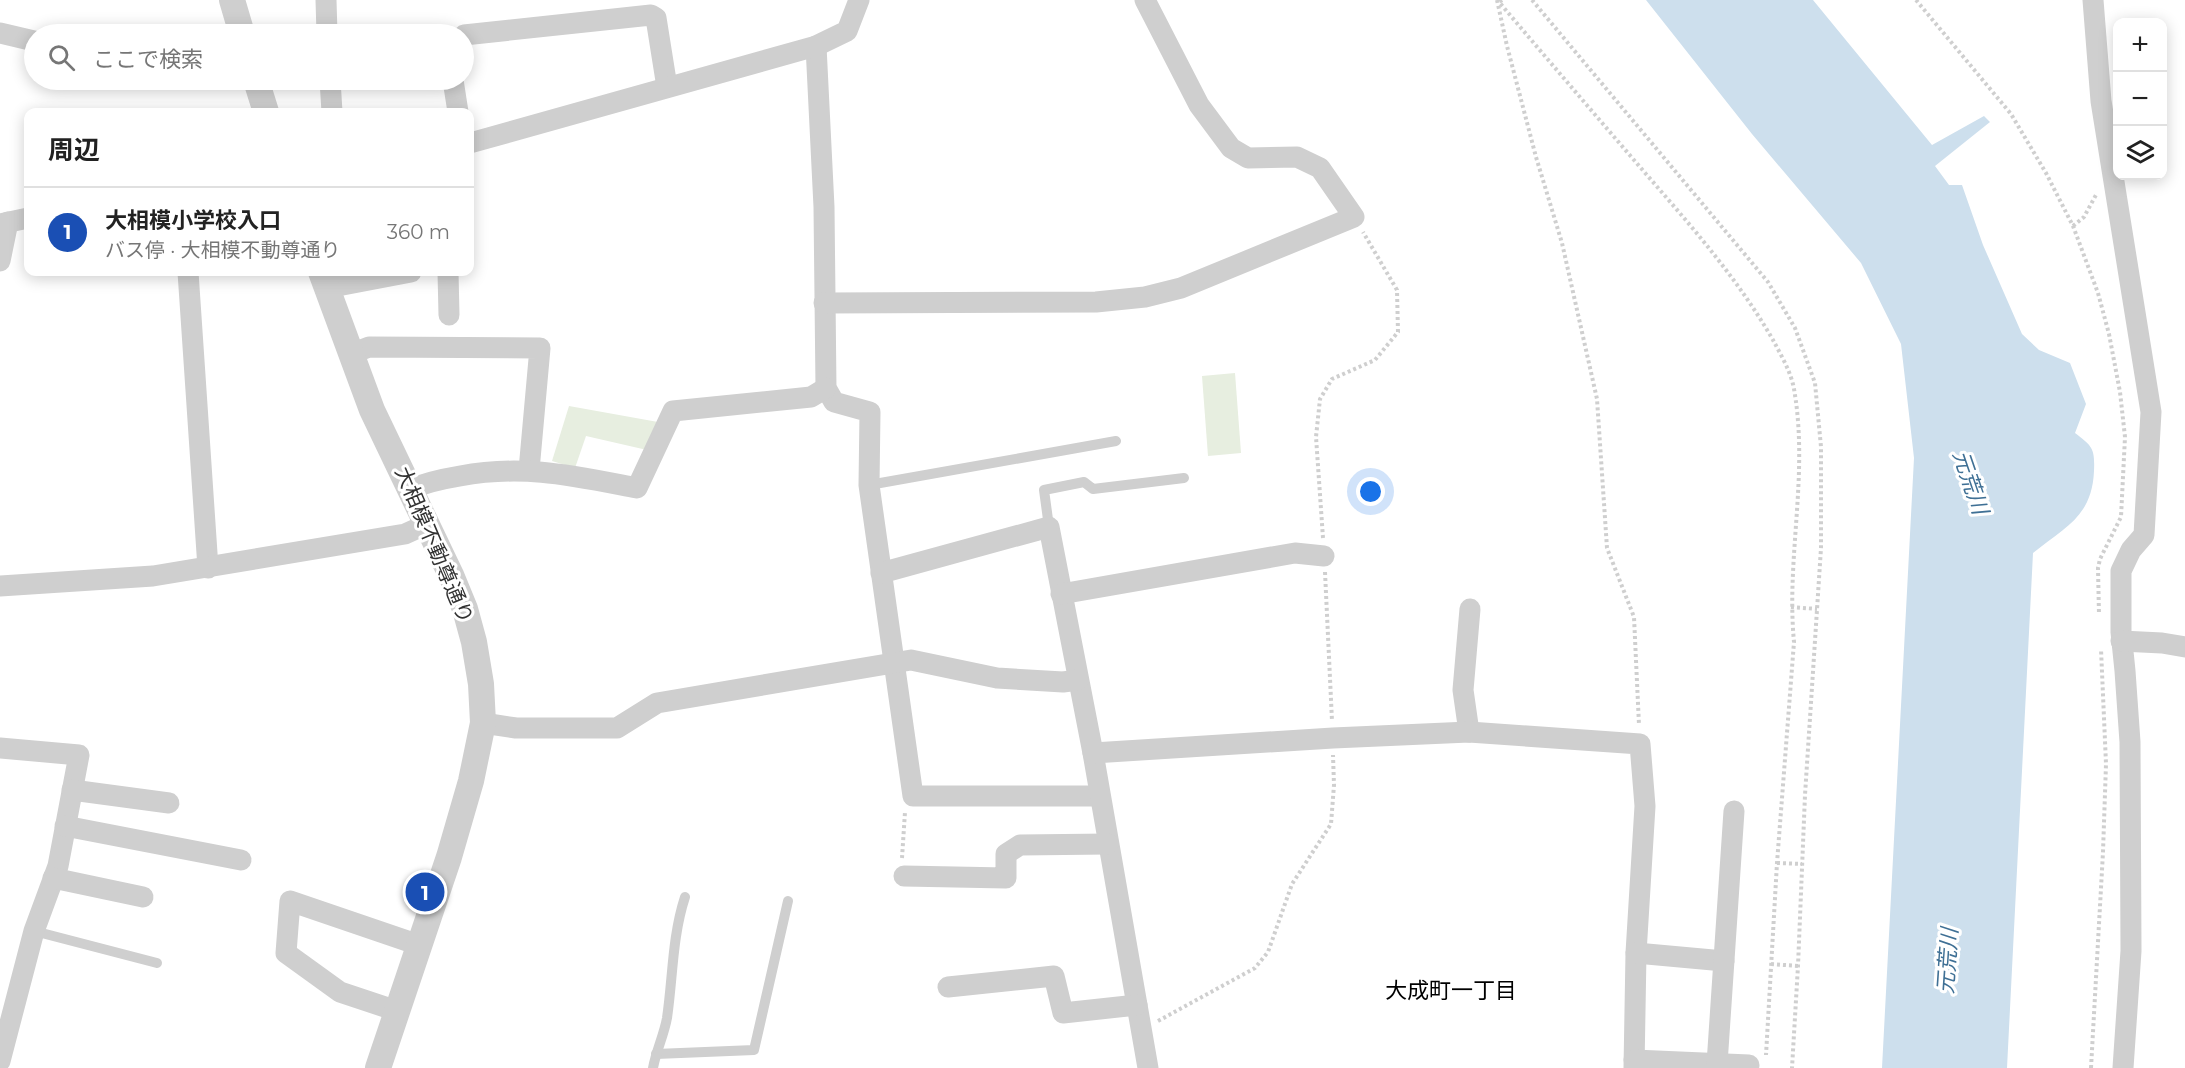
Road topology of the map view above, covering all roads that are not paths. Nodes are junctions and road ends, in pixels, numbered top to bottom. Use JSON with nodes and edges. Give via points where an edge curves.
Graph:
{"nodes":[{"id":1,"x":232,"y":0,"type":"edge"},
{"id":2,"x":326,"y":0,"type":"edge"},
{"id":3,"x":859,"y":0,"type":"edge"},
{"id":4,"x":1145,"y":0,"type":"edge"},
{"id":5,"x":2092,"y":0,"type":"edge"},
{"id":6,"x":240,"y":24,"type":"edge"},
{"id":7,"x":327,"y":24,"type":"edge"},
{"id":8,"x":0,"y":33,"type":"edge"},
{"id":9,"x":474,"y":34,"type":"edge"},
{"id":10,"x":24,"y":39,"type":"edge"},
{"id":11,"x":816,"y":46,"type":"junction"},
{"id":12,"x":667,"y":87,"type":"junction"},
{"id":13,"x":259,"y":90,"type":"edge"},
{"id":14,"x":331,"y":90,"type":"edge"},
{"id":15,"x":455,"y":90,"type":"edge"},
{"id":16,"x":265,"y":108,"type":"edge"},
{"id":17,"x":332,"y":108,"type":"edge"},
{"id":18,"x":457,"y":108,"type":"edge"},
{"id":19,"x":474,"y":142,"type":"edge"},
{"id":20,"x":12,"y":221,"type":"edge"},
{"id":21,"x":0,"y":261,"type":"edge"},
{"id":22,"x":188,"y":276,"type":"edge"},
{"id":23,"x":368,"y":276,"type":"edge"},
{"id":24,"x":448,"y":276,"type":"edge"},
{"id":25,"x":324,"y":280,"type":"edge"},
{"id":26,"x":824,"y":303,"type":"junction"},
{"id":27,"x":449,"y":315,"type":"dead end"},
{"id":28,"x":351,"y":354,"type":"junction"},
{"id":29,"x":826,"y":388,"type":"junction"},
{"id":30,"x":1116,"y":441,"type":"dead end"},
{"id":31,"x":529,"y":470,"type":"junction"},
{"id":32,"x":1184,"y":478,"type":"dead end"},
{"id":33,"x":869,"y":485,"type":"junction"},
{"id":34,"x":411,"y":489,"type":"junction"},
{"id":35,"x":427,"y":524,"type":"junction"},
{"id":36,"x":1049,"y":527,"type":"junction"},
{"id":37,"x":1324,"y":556,"type":"road end"},
{"id":38,"x":208,"y":568,"type":"junction"},
{"id":39,"x":881,"y":573,"type":"junction"},
{"id":40,"x":0,"y":586,"type":"edge"},
{"id":41,"x":1061,"y":594,"type":"junction"},
{"id":42,"x":1470,"y":609,"type":"dead end"},
{"id":43,"x":2111,"y":642,"type":"junction"},
{"id":44,"x":2185,"y":647,"type":"edge"},
{"id":45,"x":896,"y":662,"type":"junction"},
{"id":46,"x":1077,"y":680,"type":"junction"},
{"id":47,"x":483,"y":723,"type":"junction"},
{"id":48,"x":1469,"y":732,"type":"junction"},
{"id":49,"x":0,"y":748,"type":"edge"},
{"id":50,"x":1093,"y":753,"type":"junction"},
{"id":51,"x":72,"y":790,"type":"junction"},
{"id":52,"x":1099,"y":796,"type":"junction"},
{"id":53,"x":169,"y":803,"type":"dead end"},
{"id":54,"x":1734,"y":811,"type":"dead end"},
{"id":55,"x":65,"y":826,"type":"junction"},
{"id":56,"x":1108,"y":844,"type":"junction"},
{"id":57,"x":241,"y":860,"type":"dead end"},
{"id":58,"x":904,"y":876,"type":"road end"},
{"id":59,"x":53,"y":878,"type":"junction"},
{"id":60,"x":143,"y":897,"type":"dead end"},
{"id":61,"x":686,"y":897,"type":"dead end"},
{"id":62,"x":788,"y":901,"type":"dead end"},
{"id":63,"x":34,"y":931,"type":"junction"},
{"id":64,"x":419,"y":945,"type":"junction"},
{"id":65,"x":1636,"y":953,"type":"junction"},
{"id":66,"x":1724,"y":961,"type":"junction"},
{"id":67,"x":157,"y":963,"type":"dead end"},
{"id":68,"x":948,"y":987,"type":"dead end"},
{"id":69,"x":1137,"y":1005,"type":"junction"},
{"id":70,"x":397,"y":1011,"type":"junction"},
{"id":71,"x":656,"y":1054,"type":"junction"},
{"id":72,"x":0,"y":1061,"type":"edge"},
{"id":73,"x":1757,"y":1061,"type":"road end"},
{"id":74,"x":1634,"y":1064,"type":"edge"},
{"id":75,"x":1717,"y":1064,"type":"junction"},
{"id":76,"x":378,"y":1068,"type":"edge"},
{"id":77,"x":653,"y":1068,"type":"edge"},
{"id":78,"x":1148,"y":1068,"type":"edge"},
{"id":79,"x":2123,"y":1068,"type":"edge"}],
"edges":[{"from":1,"to":6,"type":"street"},
{"from":2,"to":7,"type":"street"},
{"from":3,"to":11,"type":"street","via":[[847,31]]},
{"from":4,"to":26,"type":"street","via":[[1199,105],[1231,148],[1248,158],[1297,157],[1320,168],[1354,217],[1181,288],[1145,297],[1096,302]]},
{"from":5,"to":43,"type":"street","via":[[2101,101],[2151,412],[2144,535],[2121,571]]},
{"from":8,"to":10,"type":"street"},
{"from":9,"to":12,"type":"street","via":[[651,15],[656,18]]},
{"from":11,"to":12,"type":"street"},
{"from":11,"to":26,"type":"street"},
{"from":12,"to":19,"type":"street"},
{"from":13,"to":16,"type":"street"},
{"from":14,"to":17,"type":"street"},
{"from":15,"to":18,"type":"street"},
{"from":20,"to":21,"type":"street"},
{"from":22,"to":38,"type":"street"},
{"from":23,"to":25,"type":"street"},
{"from":24,"to":27,"type":"street"},
{"from":25,"to":28,"type":"street","name":"大相模不動尊通り"},
{"from":26,"to":29,"type":"street"},
{"from":28,"to":31,"type":"street","via":[[369,348],[540,348]]},
{"from":28,"to":34,"type":"street","name":"大相模不動尊通り","via":[[372,410]]},
{"from":29,"to":31,"type":"street","via":[[811,397],[673,411],[637,488]]},
{"from":29,"to":33,"type":"street","via":[[834,402],[870,412]]},
{"from":30,"to":33,"type":"lane"},
{"from":31,"to":34,"type":"street","via":[[487,471]]},
{"from":32,"to":36,"type":"lane","via":[[1094,489],[1084,482],[1044,490]]},
{"from":33,"to":39,"type":"street"},
{"from":34,"to":35,"type":"street","name":"大相模不動尊通り"},
{"from":35,"to":38,"type":"street","via":[[405,534]]},
{"from":35,"to":47,"type":"street","name":"大相模不動尊通り","via":[[465,609],[481,684]]},
{"from":36,"to":39,"type":"street"},
{"from":36,"to":41,"type":"street"},
{"from":37,"to":41,"type":"street","via":[[1295,553]]},
{"from":38,"to":40,"type":"street","via":[[153,576]]},
{"from":39,"to":45,"type":"street"},
{"from":41,"to":46,"type":"street"},
{"from":42,"to":48,"type":"street","via":[[1463,690]]},
{"from":43,"to":44,"type":"street"},
{"from":43,"to":79,"type":"street","via":[[2130,742],[2131,951]]},
{"from":45,"to":46,"type":"street","via":[[911,660],[997,678]]},
{"from":45,"to":47,"type":"street","via":[[657,703],[617,728],[516,728]]},
{"from":45,"to":52,"type":"street","via":[[913,796]]},
{"from":46,"to":50,"type":"street"},
{"from":47,"to":64,"type":"street","name":"大相模不動尊通り","via":[[471,781]]},
{"from":48,"to":50,"type":"street"},
{"from":48,"to":65,"type":"street","via":[[1640,744],[1645,806]]},
{"from":49,"to":51,"type":"street","via":[[79,755]]},
{"from":50,"to":52,"type":"street"},
{"from":51,"to":53,"type":"street"},
{"from":51,"to":55,"type":"street"},
{"from":52,"to":56,"type":"street"},
{"from":54,"to":66,"type":"street"},
{"from":55,"to":57,"type":"street"},
{"from":55,"to":59,"type":"street"},
{"from":56,"to":58,"type":"street","via":[[1020,845],[1006,854],[1006,878]]},
{"from":56,"to":69,"type":"street"},
{"from":59,"to":60,"type":"street"},
{"from":59,"to":63,"type":"street"},
{"from":61,"to":71,"type":"lane","via":[[672,959],[667,1020]]},
{"from":62,"to":71,"type":"lane","via":[[754,1050]]},
{"from":63,"to":67,"type":"lane"},
{"from":63,"to":72,"type":"street"},
{"from":64,"to":70,"type":"street","name":"大相模不動尊通り"},
{"from":64,"to":70,"type":"street","via":[[290,901],[286,953],[340,992]]},
{"from":65,"to":66,"type":"street"},
{"from":65,"to":74,"type":"street"},
{"from":66,"to":75,"type":"street"},
{"from":68,"to":69,"type":"street","via":[[1054,976],[1063,1013]]},
{"from":69,"to":78,"type":"street"},
{"from":70,"to":76,"type":"street","name":"大相模不動尊通り"},
{"from":71,"to":77,"type":"lane"},
{"from":73,"to":75,"type":"street"},
{"from":74,"to":75,"type":"street"}]}
